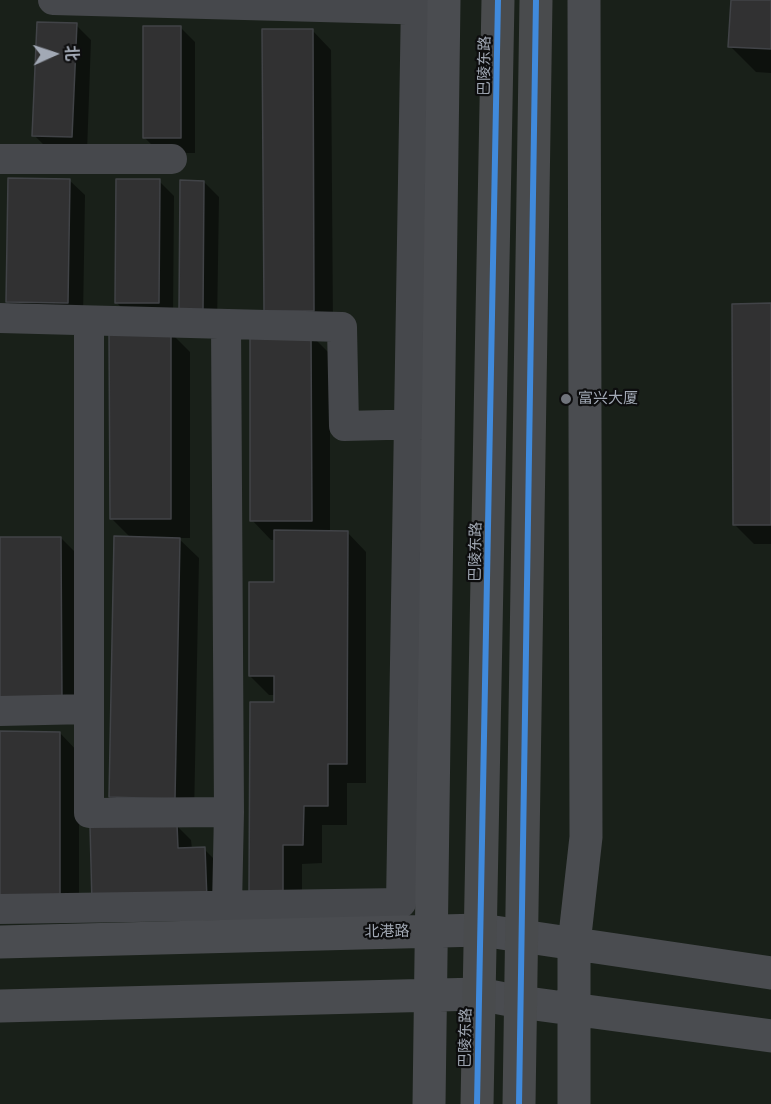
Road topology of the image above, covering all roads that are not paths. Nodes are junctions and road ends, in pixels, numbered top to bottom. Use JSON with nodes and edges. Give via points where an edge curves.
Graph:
{"nodes":[{"id":1,"x":53,"y":0,"type":"edge"},
{"id":2,"x":498,"y":0,"type":"edge"},
{"id":3,"x":536,"y":0,"type":"edge"},
{"id":4,"x":584,"y":0,"type":"edge"},
{"id":5,"x":435,"y":3,"type":"edge"},
{"id":6,"x":0,"y":159,"type":"edge"},
{"id":7,"x":172,"y":159,"type":"dead end"},
{"id":8,"x":0,"y":318,"type":"edge"},
{"id":9,"x":89,"y":321,"type":"junction"},
{"id":10,"x":226,"y":324,"type":"junction"},
{"id":11,"x":438,"y":424,"type":"junction"},
{"id":12,"x":89,"y":709,"type":"junction"},
{"id":13,"x":0,"y":711,"type":"edge"},
{"id":14,"x":229,"y":812,"type":"junction"},
{"id":15,"x":227,"y":906,"type":"junction"},
{"id":16,"x":0,"y":909,"type":"edge"},
{"id":17,"x":481,"y":930,"type":"junction"},
{"id":18,"x":431,"y":931,"type":"junction"},
{"id":19,"x":520,"y":936,"type":"junction"},
{"id":20,"x":0,"y":942,"type":"edge"},
{"id":21,"x":574,"y":944,"type":"junction"},
{"id":22,"x":771,"y":973,"type":"edge"},
{"id":23,"x":479,"y":994,"type":"junction"},
{"id":24,"x":431,"y":995,"type":"junction"},
{"id":25,"x":520,"y":1002,"type":"junction"},
{"id":26,"x":0,"y":1006,"type":"edge"},
{"id":27,"x":576,"y":1010,"type":"junction"},
{"id":28,"x":771,"y":1036,"type":"edge"},
{"id":29,"x":429,"y":1104,"type":"edge"},
{"id":30,"x":477,"y":1104,"type":"edge"},
{"id":31,"x":519,"y":1104,"type":"edge"},
{"id":32,"x":574,"y":1104,"type":"edge"}],
"edges":[{"from":1,"to":5,"type":"street"},
{"from":2,"to":17,"type":"main road","name":"巴陵东路"},
{"from":3,"to":19,"type":"main road"},
{"from":4,"to":21,"type":"street","via":[[586,837]]},
{"from":5,"to":11,"type":"street"},
{"from":5,"to":15,"type":"street","via":[[401,903]]},
{"from":6,"to":7,"type":"street"},
{"from":8,"to":9,"type":"street"},
{"from":9,"to":10,"type":"street"},
{"from":9,"to":12,"type":"street"},
{"from":10,"to":11,"type":"street","via":[[342,327],[344,426]]},
{"from":10,"to":14,"type":"street"},
{"from":11,"to":18,"type":"street"},
{"from":12,"to":13,"type":"street"},
{"from":12,"to":14,"type":"street","via":[[89,813]]},
{"from":14,"to":15,"type":"street"},
{"from":15,"to":16,"type":"street"},
{"from":17,"to":18,"type":"street","name":"北港路"},
{"from":17,"to":19,"type":"street","name":"北港路"},
{"from":17,"to":23,"type":"main road","name":"巴陵东路"},
{"from":18,"to":20,"type":"street","name":"北港路"},
{"from":18,"to":24,"type":"street"},
{"from":19,"to":21,"type":"street","name":"北港路"},
{"from":19,"to":25,"type":"main road"},
{"from":21,"to":22,"type":"street","name":"北港路"},
{"from":21,"to":27,"type":"street"},
{"from":23,"to":24,"type":"street"},
{"from":23,"to":25,"type":"street"},
{"from":23,"to":30,"type":"main road","name":"巴陵东路"},
{"from":24,"to":26,"type":"street"},
{"from":24,"to":29,"type":"street"},
{"from":25,"to":27,"type":"street"},
{"from":25,"to":31,"type":"main road"},
{"from":27,"to":28,"type":"street"},
{"from":27,"to":32,"type":"street"}]}
